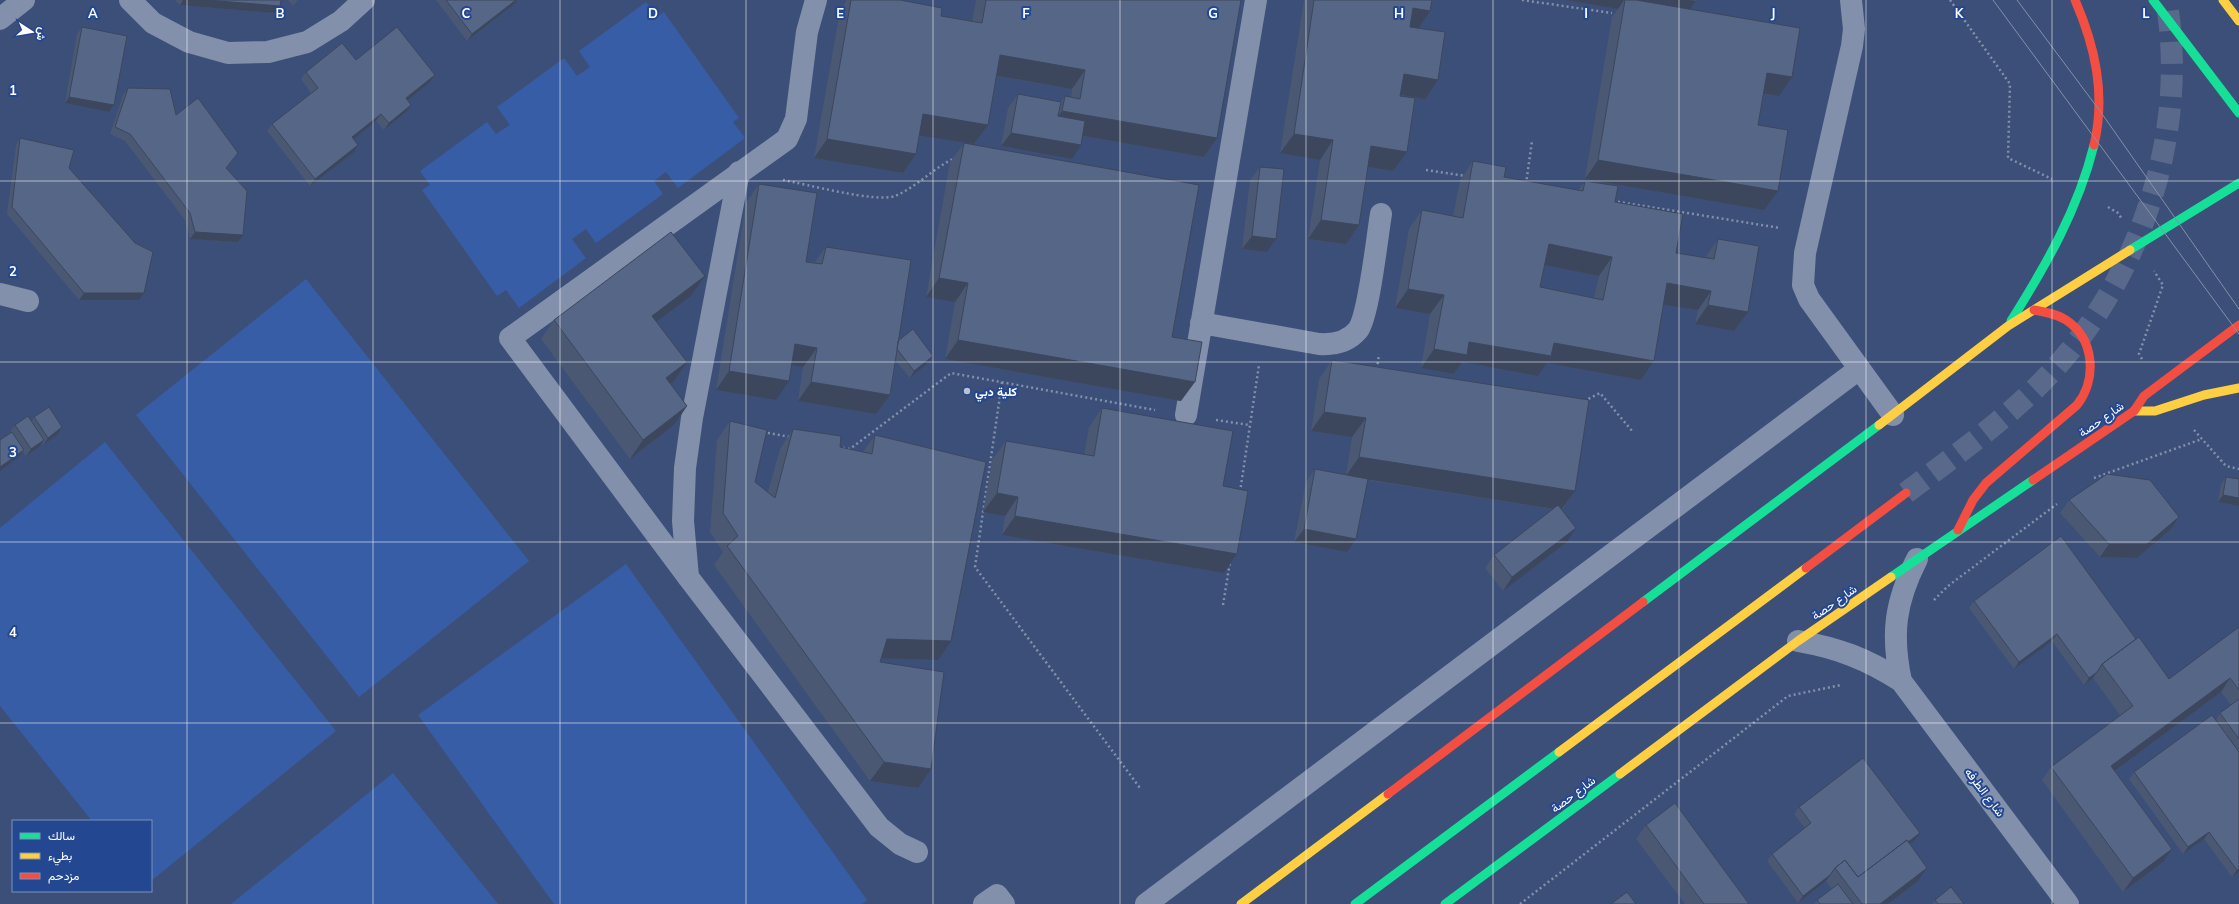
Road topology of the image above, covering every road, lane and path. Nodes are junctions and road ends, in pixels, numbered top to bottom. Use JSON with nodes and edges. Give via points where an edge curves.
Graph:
{"nodes":[{"id":1,"x":24,"y":0,"type":"edge"},
{"id":2,"x":130,"y":0,"type":"edge"},
{"id":3,"x":364,"y":0,"type":"edge"},
{"id":4,"x":816,"y":0,"type":"edge"},
{"id":5,"x":1256,"y":0,"type":"edge"},
{"id":6,"x":1522,"y":0,"type":"edge"},
{"id":7,"x":1851,"y":0,"type":"edge"},
{"id":8,"x":1950,"y":0,"type":"edge"},
{"id":9,"x":2075,"y":0,"type":"edge"},
{"id":10,"x":2153,"y":0,"type":"edge"},
{"id":11,"x":2223,"y":0,"type":"edge"},
{"id":12,"x":1612,"y":13,"type":"dead end"},
{"id":13,"x":0,"y":19,"type":"edge"},
{"id":14,"x":2239,"y":21,"type":"edge"},
{"id":15,"x":2239,"y":113,"type":"edge"},
{"id":16,"x":1532,"y":141,"type":"dead end"},
{"id":17,"x":962,"y":157,"type":"edge"},
{"id":18,"x":2008,"y":158,"type":"dead end"},
{"id":19,"x":1426,"y":170,"type":"dead end"},
{"id":20,"x":740,"y":172,"type":"junction"},
{"id":21,"x":1472,"y":177,"type":"edge"},
{"id":22,"x":2239,"y":183,"type":"edge"},
{"id":23,"x":1533,"y":187,"type":"edge"},
{"id":24,"x":1610,"y":200,"type":"edge"},
{"id":25,"x":1381,"y":214,"type":"dead end"},
{"id":26,"x":1810,"y":233,"type":"junction"},
{"id":27,"x":0,"y":294,"type":"edge"},
{"id":28,"x":28,"y":301,"type":"dead end"},
{"id":29,"x":2034,"y":310,"type":"junction"},
{"id":30,"x":1201,"y":323,"type":"junction"},
{"id":31,"x":2239,"y":325,"type":"edge"},
{"id":32,"x":2008,"y":326,"type":"junction"},
{"id":33,"x":1358,"y":329,"type":"junction"},
{"id":34,"x":1264,"y":334,"type":"junction"},
{"id":35,"x":1859,"y":369,"type":"junction"},
{"id":36,"x":1384,"y":372,"type":"edge"},
{"id":37,"x":1002,"y":382,"type":"junction"},
{"id":38,"x":2239,"y":388,"type":"edge"},
{"id":39,"x":1582,"y":403,"type":"edge"},
{"id":40,"x":2134,"y":411,"type":"junction"},
{"id":41,"x":1893,"y":415,"type":"junction"},
{"id":42,"x":1186,"y":416,"type":"junction"},
{"id":43,"x":1250,"y":425,"type":"junction"},
{"id":44,"x":760,"y":432,"type":"edge"},
{"id":45,"x":1633,"y":432,"type":"dead end"},
{"id":46,"x":797,"y":439,"type":"edge"},
{"id":47,"x":835,"y":446,"type":"edge"},
{"id":48,"x":1906,"y":493,"type":"tunnel mouth"},
{"id":49,"x":1240,"y":495,"type":"edge"},
{"id":50,"x":1957,"y":531,"type":"junction"},
{"id":51,"x":1230,"y":558,"type":"edge"},
{"id":52,"x":1917,"y":559,"type":"junction"},
{"id":53,"x":688,"y":577,"type":"junction"},
{"id":54,"x":1223,"y":604,"type":"dead end"},
{"id":55,"x":1798,"y":642,"type":"junction"},
{"id":56,"x":1902,"y":681,"type":"junction"},
{"id":57,"x":1140,"y":788,"type":"dead end"},
{"id":58,"x":917,"y":852,"type":"dead end"},
{"id":59,"x":1146,"y":904,"type":"edge"},
{"id":60,"x":1241,"y":904,"type":"edge"},
{"id":61,"x":1355,"y":904,"type":"edge"},
{"id":62,"x":1445,"y":904,"type":"edge"},
{"id":63,"x":2068,"y":904,"type":"edge"}],
"edges":[{"from":1,"to":13,"type":"street"},
{"from":2,"to":3,"type":"street","via":[[153,23],[188,42],[228,52],[268,52],[307,42],[340,21]]},
{"from":4,"to":20,"type":"street","via":[[810,15],[796,119],[792,131],[787,139]]},
{"from":5,"to":30,"type":"street"},
{"from":6,"to":12,"type":"path"},
{"from":7,"to":26,"type":"street","via":[[1854,29],[1852,46]]},
{"from":8,"to":18,"type":"path","via":[[2010,84]]},
{"from":9,"to":32,"type":"main road","via":[[2088,31],[2098,71],[2100,111],[2097,139],[2082,192],[2049,261]]},
{"from":10,"to":15,"type":"main road"},
{"from":11,"to":14,"type":"main road"},
{"from":16,"to":23,"type":"path","via":[[1526,186]]},
{"from":17,"to":20,"type":"path","via":[[954,158],[935,168],[914,186],[894,196],[877,198]]},
{"from":19,"to":21,"type":"path"},
{"from":20,"to":53,"type":"street","via":[[692,418],[685,468],[684,521]]},
{"from":20,"to":53,"type":"street","via":[[510,338]]},
{"from":22,"to":29,"type":"main road"},
{"from":24,"to":26,"type":"path"},
{"from":25,"to":33,"type":"street","via":[[1365,311]]},
{"from":26,"to":35,"type":"street","via":[[1803,268],[1803,285],[1809,300]]},
{"from":27,"to":28,"type":"street"},
{"from":29,"to":32,"type":"main road"},
{"from":29,"to":50,"type":"main road","via":[[2052,314],[2069,322],[2082,336],[2091,371],[2087,389],[2078,405],[2001,467],[1986,483],[1972,500]]},
{"from":30,"to":34,"type":"street"},
{"from":30,"to":42,"type":"street"},
{"from":31,"to":40,"type":"main road","name":"شارع حصة","via":[[2144,396]]},
{"from":32,"to":41,"type":"main road"},
{"from":33,"to":34,"type":"street","via":[[1347,339],[1333,345]]},
{"from":33,"to":36,"type":"path","via":[[1382,333],[1376,371]]},
{"from":34,"to":43,"type":"path"},
{"from":35,"to":41,"type":"street"},
{"from":35,"to":59,"type":"street"},
{"from":37,"to":42,"type":"path"},
{"from":37,"to":47,"type":"path","via":[[951,372],[850,449]]},
{"from":37,"to":57,"type":"path","via":[[975,567]]},
{"from":38,"to":40,"type":"main road","via":[[2204,395],[2155,411]]},
{"from":39,"to":45,"type":"path","via":[[1600,393]]},
{"from":40,"to":50,"type":"main road","name":"شارع حصة"},
{"from":41,"to":60,"type":"main road"},
{"from":42,"to":43,"type":"path"},
{"from":43,"to":49,"type":"path"},
{"from":44,"to":46,"type":"path"},
{"from":48,"to":61,"type":"main road"},
{"from":50,"to":52,"type":"main road","name":"شارع حصة"},
{"from":51,"to":54,"type":"path"},
{"from":52,"to":55,"type":"main road","name":"شارع حصة"},
{"from":52,"to":56,"type":"street","name":"شارع الطرفه","via":[[1905,582],[1898,606],[1896,656]]},
{"from":53,"to":58,"type":"street","via":[[879,827],[900,844]]},
{"from":55,"to":56,"type":"street","name":"شارع الطرفه","via":[[1852,654]]},
{"from":55,"to":62,"type":"main road","name":"شارع حصة"},
{"from":56,"to":63,"type":"street","name":"شارع الطرفه"}]}
